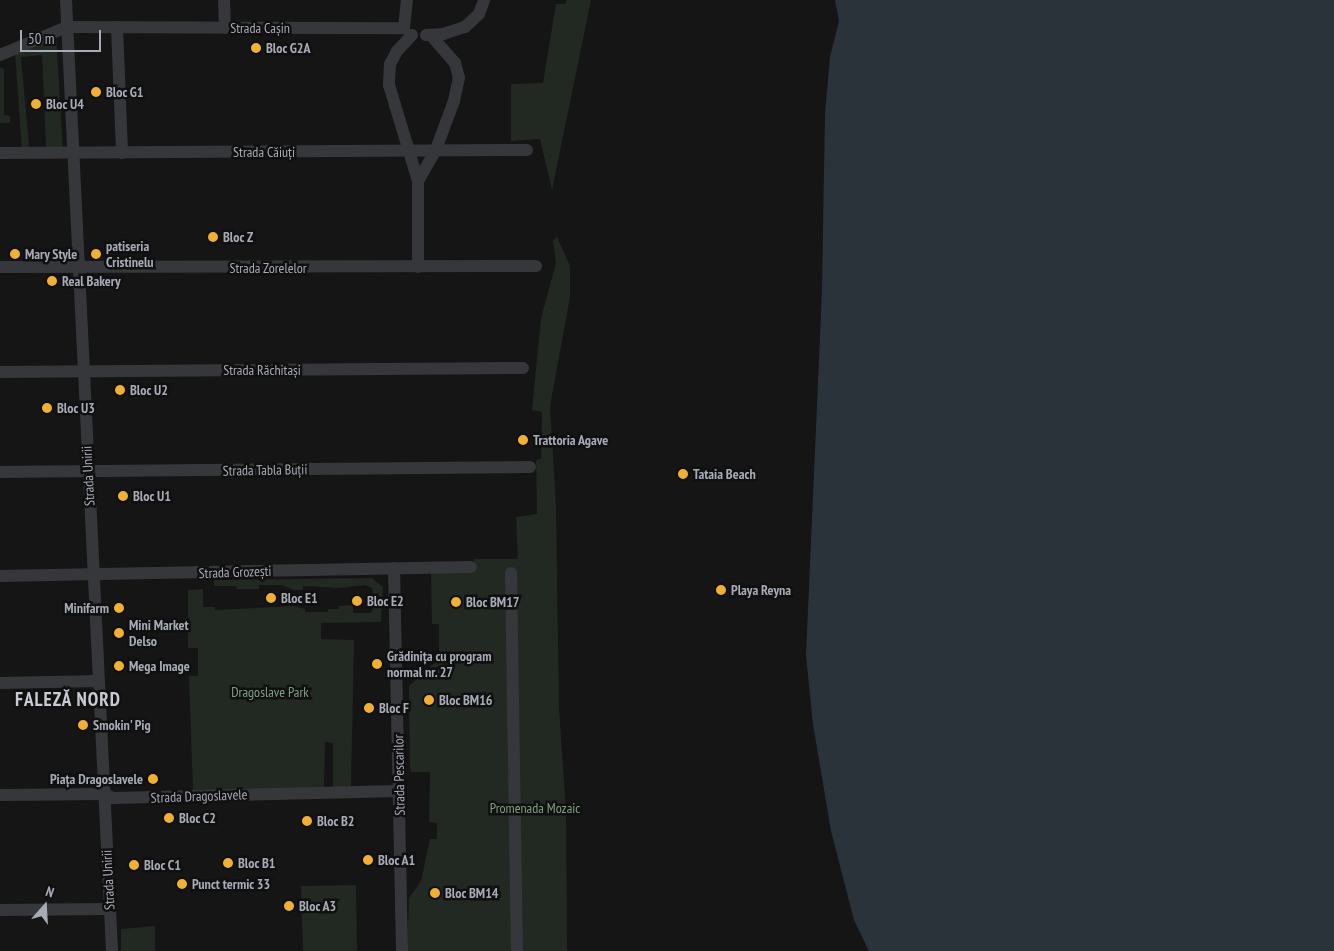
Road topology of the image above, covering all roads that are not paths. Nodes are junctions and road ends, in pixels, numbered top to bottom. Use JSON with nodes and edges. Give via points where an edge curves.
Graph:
{"nodes":[{"id":1,"x":66,"y":0,"type":"edge"},
{"id":2,"x":224,"y":0,"type":"edge"},
{"id":3,"x":407,"y":0,"type":"edge"},
{"id":4,"x":484,"y":0,"type":"edge"},
{"id":5,"x":67,"y":27,"type":"junction"},
{"id":6,"x":117,"y":27,"type":"junction"},
{"id":7,"x":225,"y":28,"type":"junction"},
{"id":8,"x":408,"y":31,"type":"junction"},
{"id":9,"x":431,"y":35,"type":"junction"},
{"id":10,"x":0,"y":55,"type":"edge"},
{"id":11,"x":527,"y":150,"type":"dead end"},
{"id":12,"x":411,"y":152,"type":"junction"},
{"id":13,"x":435,"y":152,"type":"junction"},
{"id":14,"x":0,"y":153,"type":"edge"},
{"id":15,"x":72,"y":153,"type":"junction"},
{"id":16,"x":122,"y":153,"type":"junction"},
{"id":17,"x":418,"y":181,"type":"junction"},
{"id":18,"x":536,"y":266,"type":"dead end"},
{"id":19,"x":0,"y":267,"type":"edge"},
{"id":20,"x":78,"y":267,"type":"junction"},
{"id":21,"x":418,"y":267,"type":"junction"},
{"id":22,"x":523,"y":368,"type":"dead end"},
{"id":23,"x":0,"y":372,"type":"edge"},
{"id":24,"x":83,"y":372,"type":"junction"},
{"id":25,"x":530,"y":467,"type":"dead end"},
{"id":26,"x":0,"y":472,"type":"edge"},
{"id":27,"x":88,"y":472,"type":"junction"},
{"id":28,"x":471,"y":567,"type":"dead end"},
{"id":29,"x":394,"y":568,"type":"junction"},
{"id":30,"x":512,"y":573,"type":"dead end"},
{"id":31,"x":0,"y":576,"type":"edge"},
{"id":32,"x":93,"y":576,"type":"junction"},
{"id":33,"x":98,"y":681,"type":"junction"},
{"id":34,"x":0,"y":683,"type":"edge"},
{"id":35,"x":399,"y":791,"type":"junction"},
{"id":36,"x":104,"y":794,"type":"junction"},
{"id":37,"x":0,"y":795,"type":"edge"},
{"id":38,"x":110,"y":909,"type":"junction"},
{"id":39,"x":0,"y":910,"type":"edge"},
{"id":40,"x":112,"y":951,"type":"edge"},
{"id":41,"x":402,"y":951,"type":"edge"},
{"id":42,"x":517,"y":951,"type":"edge"}],
"edges":[{"from":1,"to":5,"type":"street","name":"Strada Unirii"},
{"from":2,"to":7,"type":"street"},
{"from":3,"to":8,"type":"street"},
{"from":4,"to":9,"type":"street","via":[[479,14],[465,27]]},
{"from":5,"to":6,"type":"street","name":"Strada Cașin"},
{"from":5,"to":10,"type":"street"},
{"from":5,"to":15,"type":"street","name":"Strada Unirii"},
{"from":6,"to":7,"type":"street","name":"Strada Cașin"},
{"from":6,"to":16,"type":"street"},
{"from":7,"to":8,"type":"street","name":"Strada Cașin"},
{"from":8,"to":9,"type":"street","name":"Strada Cașin"},
{"from":8,"to":12,"type":"street","via":[[390,64],[389,85]]},
{"from":9,"to":13,"type":"street","via":[[455,63],[459,78]]},
{"from":11,"to":13,"type":"street","name":"Strada Căiuți"},
{"from":12,"to":13,"type":"street","name":"Strada Căiuți"},
{"from":12,"to":16,"type":"street","name":"Strada Căiuți"},
{"from":12,"to":17,"type":"street"},
{"from":13,"to":17,"type":"street"},
{"from":14,"to":15,"type":"street","name":"Strada Căiuți"},
{"from":15,"to":16,"type":"street","name":"Strada Căiuți"},
{"from":15,"to":20,"type":"street","name":"Strada Unirii"},
{"from":17,"to":21,"type":"street"},
{"from":18,"to":21,"type":"street","name":"Strada Zorelelor"},
{"from":19,"to":20,"type":"street","name":"Strada Zorelelor"},
{"from":20,"to":21,"type":"street","name":"Strada Zorelelor"},
{"from":20,"to":24,"type":"street","name":"Strada Unirii"},
{"from":22,"to":24,"type":"street","name":"Strada Răchitași"},
{"from":23,"to":24,"type":"street","name":"Strada Răchitași"},
{"from":24,"to":27,"type":"street","name":"Strada Unirii"},
{"from":25,"to":27,"type":"street","name":"Strada Tabla Buții"},
{"from":26,"to":27,"type":"street","name":"Strada Tabla Buții"},
{"from":27,"to":32,"type":"street","name":"Strada Unirii"},
{"from":28,"to":29,"type":"street","name":"Strada Grozești"},
{"from":29,"to":32,"type":"street","name":"Strada Grozești"},
{"from":29,"to":35,"type":"street","name":"Strada Pescarilor"},
{"from":30,"to":42,"type":"street"},
{"from":31,"to":32,"type":"street","name":"Strada Grozești"},
{"from":32,"to":33,"type":"street","name":"Strada Unirii"},
{"from":33,"to":34,"type":"street"},
{"from":33,"to":36,"type":"street","name":"Strada Unirii"},
{"from":35,"to":36,"type":"street","name":"Strada Dragoslavele","via":[[113,798]]},
{"from":35,"to":41,"type":"street","name":"Strada Pescarilor"},
{"from":36,"to":37,"type":"street","name":"Strada Dragoslavele"},
{"from":36,"to":38,"type":"street","name":"Strada Unirii"},
{"from":38,"to":39,"type":"street"},
{"from":38,"to":40,"type":"street","name":"Strada Unirii"}]}
